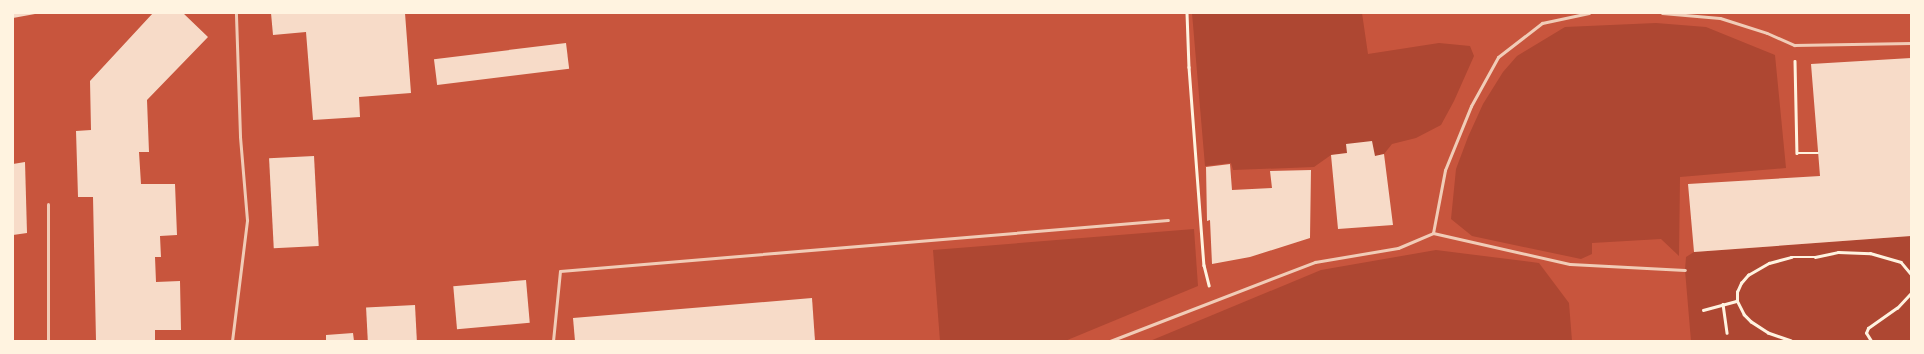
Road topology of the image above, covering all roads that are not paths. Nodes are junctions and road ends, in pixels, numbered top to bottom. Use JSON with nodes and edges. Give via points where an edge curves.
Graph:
{"nodes":[{"id":1,"x":236,"y":13,"type":"edge"},
{"id":2,"x":1590,"y":13,"type":"edge"},
{"id":3,"x":1662,"y":13,"type":"edge"},
{"id":4,"x":1911,"y":43,"type":"edge"},
{"id":5,"x":48,"y":204,"type":"dead end"},
{"id":6,"x":1168,"y":220,"type":"dead end"},
{"id":7,"x":1433,"y":233,"type":"junction"},
{"id":8,"x":1684,"y":270,"type":"dead end"},
{"id":9,"x":48,"y":341,"type":"edge"},
{"id":10,"x":232,"y":341,"type":"edge"},
{"id":11,"x":553,"y":341,"type":"edge"},
{"id":12,"x":1110,"y":341,"type":"edge"}],
"edges":[{"from":1,"to":10,"type":"lane","via":[[240,136],[247,220]]},
{"from":2,"to":7,"type":"lane","via":[[1542,23],[1498,57],[1471,106],[1445,170]]},
{"from":3,"to":4,"type":"lane","via":[[1720,18],[1794,45]]},
{"from":5,"to":9,"type":"lane"},
{"from":6,"to":11,"type":"lane","via":[[560,271]]},
{"from":7,"to":8,"type":"lane","via":[[1570,264]]},
{"from":7,"to":12,"type":"lane","via":[[1398,248],[1315,262]]}]}
